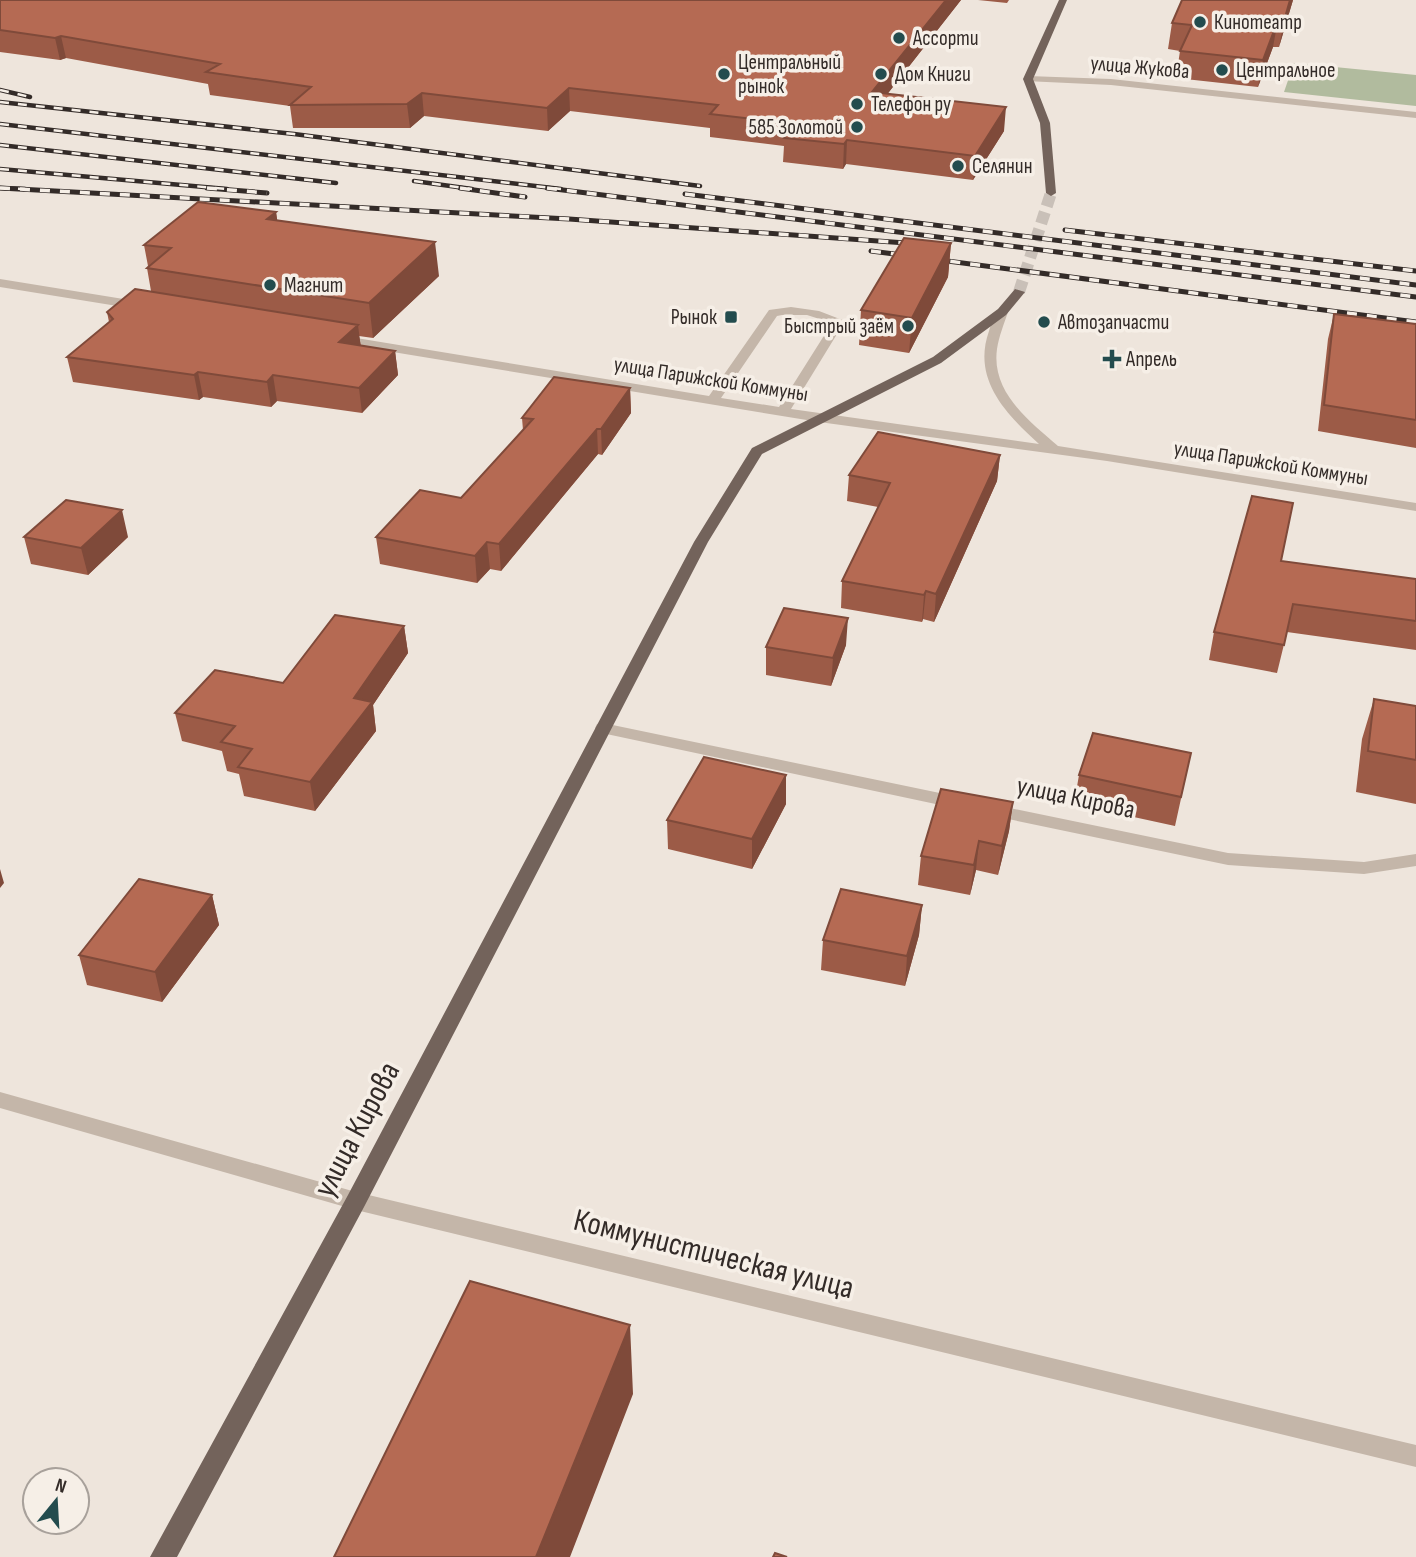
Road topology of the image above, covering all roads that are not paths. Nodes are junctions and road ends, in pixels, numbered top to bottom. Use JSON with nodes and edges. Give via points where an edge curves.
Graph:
{"nodes":[{"id":1,"x":1063,"y":0,"type":"edge"},
{"id":2,"x":1028,"y":79,"type":"junction"},
{"id":3,"x":1416,"y":115,"type":"edge"},
{"id":4,"x":1051,"y":193,"type":"tunnel mouth"},
{"id":5,"x":0,"y":283,"type":"edge"},
{"id":6,"x":1019,"y":292,"type":"tunnel mouth"},
{"id":7,"x":149,"y":307,"type":"edge"},
{"id":8,"x":1002,"y":312,"type":"junction"},
{"id":9,"x":325,"y":337,"type":"edge"},
{"id":10,"x":713,"y":400,"type":"junction"},
{"id":11,"x":783,"y":412,"type":"junction"},
{"id":12,"x":819,"y":418,"type":"junction"},
{"id":13,"x":1054,"y":450,"type":"junction"},
{"id":14,"x":1416,"y":507,"type":"edge"},
{"id":15,"x":603,"y":728,"type":"junction"},
{"id":16,"x":1416,"y":860,"type":"edge"},
{"id":17,"x":0,"y":1100,"type":"edge"},
{"id":18,"x":356,"y":1201,"type":"junction"},
{"id":19,"x":1416,"y":1456,"type":"edge"},
{"id":20,"x":163,"y":1557,"type":"edge"}],
"edges":[{"from":1,"to":2,"type":"main road"},
{"from":2,"to":3,"type":"street","name":"улица Жукова","via":[[1125,83]]},
{"from":2,"to":4,"type":"main road","via":[[1045,123]]},
{"from":5,"to":7,"type":"street"},
{"from":6,"to":8,"type":"main road","name":"улица Кирова"},
{"from":8,"to":12,"type":"main road","name":"улица Кирова","via":[[937,360]]},
{"from":8,"to":13,"type":"street","via":[[989,354],[998,388],[1008,407]]},
{"from":9,"to":10,"type":"street","name":"улица Парижской Коммуны"},
{"from":10,"to":11,"type":"street","name":"улица Парижской Коммуны"},
{"from":10,"to":11,"type":"street","via":[[773,313],[793,309],[839,321]]},
{"from":11,"to":12,"type":"street","name":"улица Парижской Коммуны"},
{"from":12,"to":13,"type":"street","name":"улица Парижской Коммуны"},
{"from":12,"to":15,"type":"main road","name":"улица Кирова","via":[[757,451],[701,542]]},
{"from":13,"to":14,"type":"street","name":"улица Парижской Коммуны"},
{"from":15,"to":16,"type":"street","name":"улица Кирова","via":[[1228,859],[1364,868]]},
{"from":15,"to":18,"type":"main road","name":"улица Кирова"},
{"from":17,"to":18,"type":"street","name":"Коммунистическая улица"},
{"from":18,"to":19,"type":"street","name":"Коммунистическая улица"},
{"from":18,"to":20,"type":"main road","name":"улица Кирова"}]}
